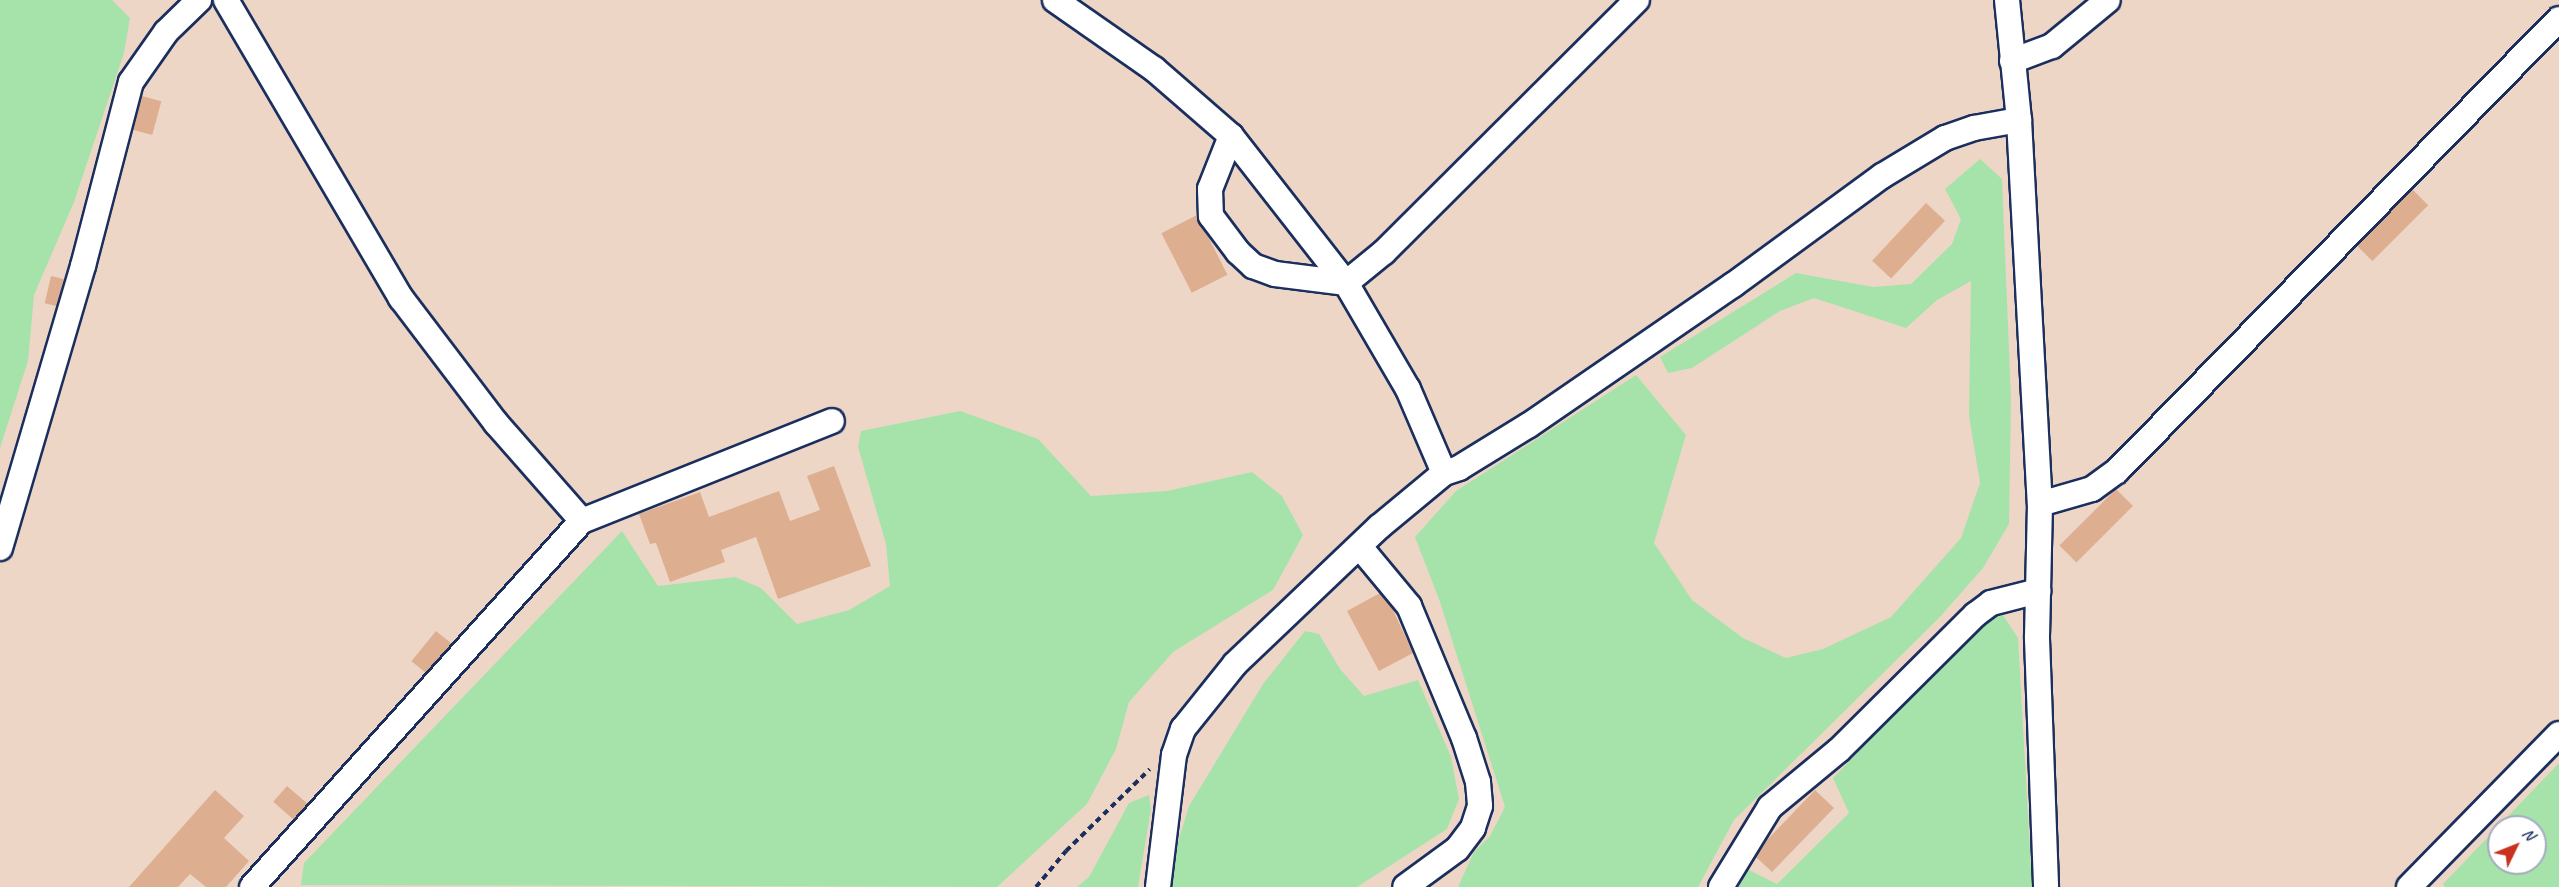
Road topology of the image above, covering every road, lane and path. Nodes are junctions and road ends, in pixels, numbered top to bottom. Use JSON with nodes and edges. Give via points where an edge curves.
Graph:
{"nodes":[{"id":1,"x":199,"y":0,"type":"edge"},
{"id":2,"x":226,"y":0,"type":"edge"},
{"id":3,"x":1056,"y":0,"type":"edge"},
{"id":4,"x":1637,"y":0,"type":"edge"},
{"id":5,"x":2007,"y":0,"type":"edge"},
{"id":6,"x":2108,"y":0,"type":"edge"},
{"id":7,"x":2559,"y":19,"type":"edge"},
{"id":8,"x":2012,"y":61,"type":"junction"},
{"id":9,"x":2019,"y":120,"type":"junction"},
{"id":10,"x":1231,"y":136,"type":"junction"},
{"id":11,"x":1346,"y":283,"type":"junction"},
{"id":12,"x":832,"y":421,"type":"dead end"},
{"id":13,"x":1444,"y":473,"type":"junction"},
{"id":14,"x":2040,"y":504,"type":"junction"},
{"id":15,"x":582,"y":521,"type":"junction"},
{"id":16,"x":1360,"y":546,"type":"junction"},
{"id":17,"x":0,"y":548,"type":"edge"},
{"id":18,"x":2037,"y":591,"type":"junction"},
{"id":19,"x":2559,"y":734,"type":"edge"},
{"id":20,"x":1174,"y":755,"type":"junction"},
{"id":21,"x":252,"y":887,"type":"edge"},
{"id":22,"x":1036,"y":887,"type":"edge"},
{"id":23,"x":1158,"y":887,"type":"edge"},
{"id":24,"x":1405,"y":887,"type":"edge"},
{"id":25,"x":1721,"y":887,"type":"edge"},
{"id":26,"x":2046,"y":887,"type":"edge"},
{"id":27,"x":2409,"y":887,"type":"edge"}],
"edges":[{"from":1,"to":17,"type":"lane","via":[[166,32],[131,82],[83,266]]},
{"from":2,"to":15,"type":"lane","via":[[401,298],[496,423]]},
{"from":3,"to":10,"type":"lane","via":[[1154,69]]},
{"from":4,"to":11,"type":"lane","via":[[1384,252]]},
{"from":5,"to":8,"type":"lane"},
{"from":6,"to":8,"type":"lane","via":[[2052,46]]},
{"from":7,"to":14,"type":"lane","via":[[2117,471],[2092,489]]},
{"from":8,"to":9,"type":"lane"},
{"from":9,"to":13,"type":"lane","via":[[1974,128],[1919,152],[1529,425],[1460,468]]},
{"from":9,"to":14,"type":"lane"},
{"from":10,"to":11,"type":"lane"},
{"from":10,"to":11,"type":"lane","via":[[1219,159],[1210,198],[1211,216],[1238,252],[1253,266],[1275,274]]},
{"from":11,"to":13,"type":"lane","via":[[1408,388]]},
{"from":12,"to":15,"type":"lane"},
{"from":13,"to":16,"type":"lane"},
{"from":14,"to":18,"type":"lane"},
{"from":15,"to":21,"type":"lane"},
{"from":16,"to":20,"type":"lane","via":[[1235,664],[1183,729]]},
{"from":16,"to":24,"type":"lane","via":[[1409,606],[1464,738],[1478,782],[1480,806],[1473,828],[1457,849]]},
{"from":18,"to":25,"type":"lane","via":[[1991,603],[1975,615],[1839,750],[1770,807]]},
{"from":18,"to":26,"type":"lane"},
{"from":19,"to":27,"type":"lane"},
{"from":20,"to":22,"type":"path","via":[[1152,767],[1119,798]]},
{"from":20,"to":23,"type":"lane"}]}
